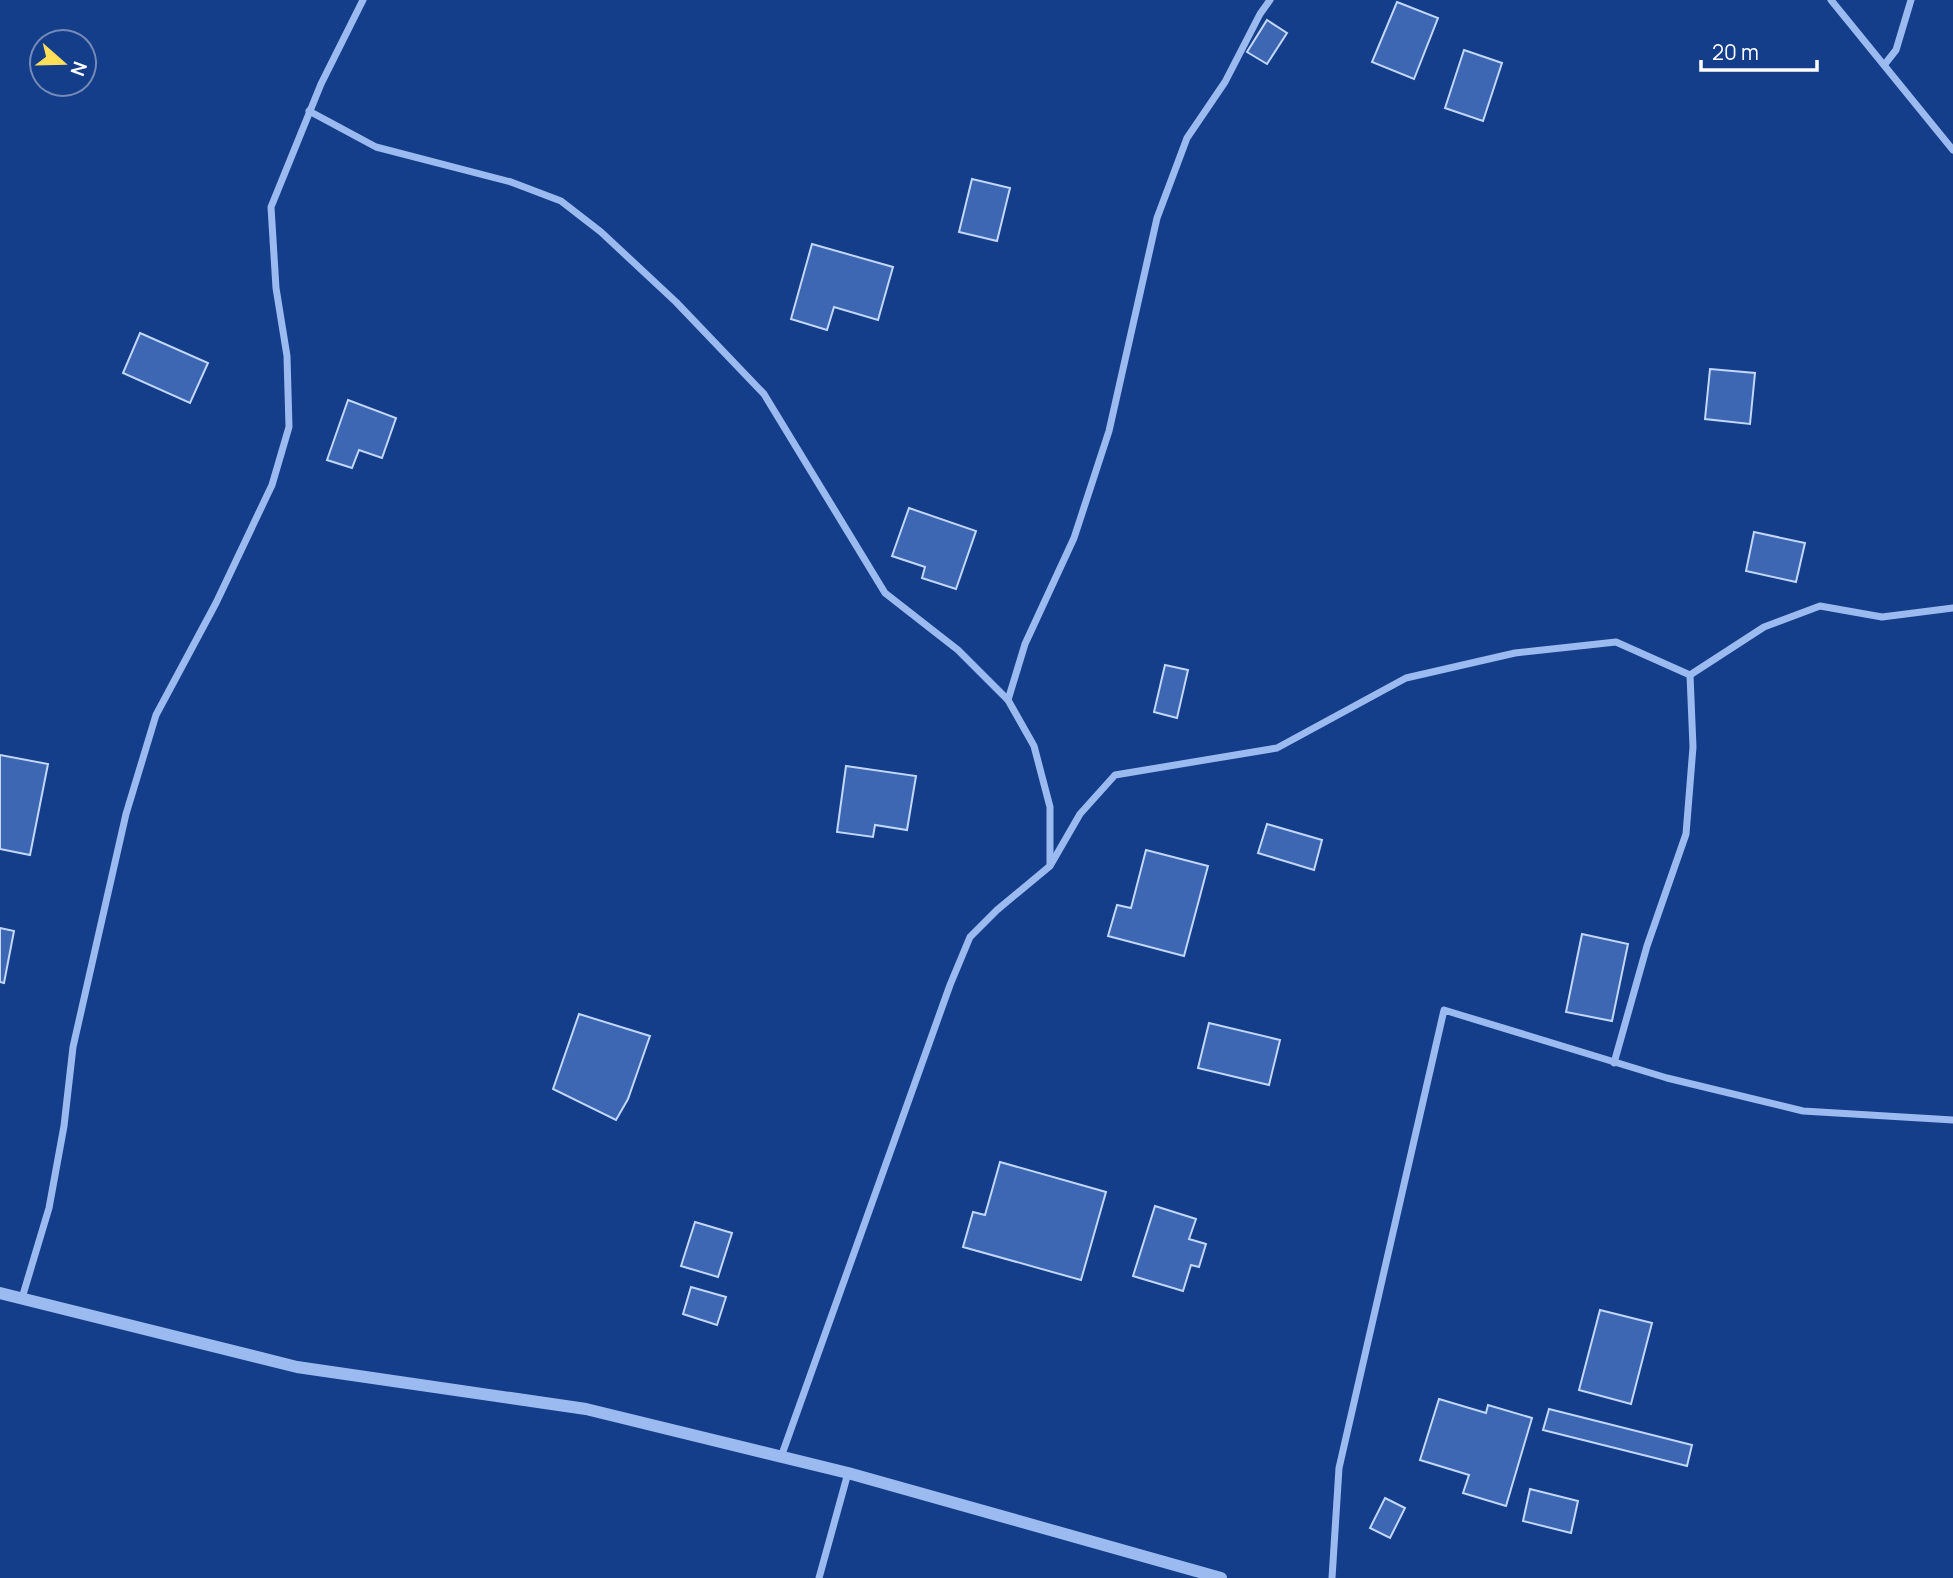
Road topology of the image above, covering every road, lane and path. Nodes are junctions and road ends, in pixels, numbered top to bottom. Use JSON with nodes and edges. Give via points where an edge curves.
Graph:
{"nodes":[{"id":1,"x":363,"y":0,"type":"edge"},
{"id":2,"x":1270,"y":0,"type":"edge"},
{"id":3,"x":1832,"y":0,"type":"edge"},
{"id":4,"x":1911,"y":0,"type":"edge"},
{"id":5,"x":1885,"y":64,"type":"junction"},
{"id":6,"x":309,"y":111,"type":"junction"},
{"id":7,"x":1953,"y":150,"type":"edge"},
{"id":8,"x":1953,"y":608,"type":"edge"},
{"id":9,"x":1690,"y":675,"type":"junction"},
{"id":10,"x":1008,"y":700,"type":"junction"},
{"id":11,"x":1051,"y":866,"type":"junction"},
{"id":12,"x":1614,"y":1063,"type":"junction"},
{"id":13,"x":1953,"y":1121,"type":"edge"},
{"id":14,"x":0,"y":1293,"type":"edge"},
{"id":15,"x":22,"y":1298,"type":"junction"},
{"id":16,"x":781,"y":1458,"type":"junction"},
{"id":17,"x":848,"y":1473,"type":"junction"},
{"id":18,"x":819,"y":1578,"type":"edge"},
{"id":19,"x":1221,"y":1578,"type":"edge"},
{"id":20,"x":1332,"y":1578,"type":"edge"}],
"edges":[{"from":1,"to":6,"type":"street"},
{"from":2,"to":10,"type":"street","via":[[1226,82],[1186,138],[1157,218],[1109,431],[1074,538],[1025,644]]},
{"from":3,"to":5,"type":"street"},
{"from":4,"to":5,"type":"street","via":[[1896,50]]},
{"from":5,"to":7,"type":"street"},
{"from":6,"to":10,"type":"street","via":[[376,147],[511,182],[561,201],[601,232],[764,394],[886,593],[958,650]]},
{"from":6,"to":15,"type":"street","via":[[271,206],[276,288],[287,356],[289,427],[272,485],[156,715],[125,814],[73,1047],[49,1208]]},
{"from":8,"to":9,"type":"street","via":[[1882,617],[1820,606],[1764,627]]},
{"from":9,"to":11,"type":"street","via":[[1616,642],[1515,653],[1406,678],[1277,748],[1115,775],[1080,814]]},
{"from":9,"to":12,"type":"street","via":[[1693,747],[1686,834],[1647,946]]},
{"from":10,"to":11,"type":"street","via":[[1034,746],[1050,807]]},
{"from":11,"to":16,"type":"street","via":[[970,937]]},
{"from":12,"to":13,"type":"street","via":[[1803,1111]]},
{"from":12,"to":20,"type":"street","via":[[1444,1010],[1339,1468]]},
{"from":14,"to":15,"type":"street"},
{"from":15,"to":16,"type":"street","via":[[296,1367],[586,1409]]},
{"from":16,"to":17,"type":"street"},
{"from":17,"to":18,"type":"street"},
{"from":17,"to":19,"type":"street"}]}
